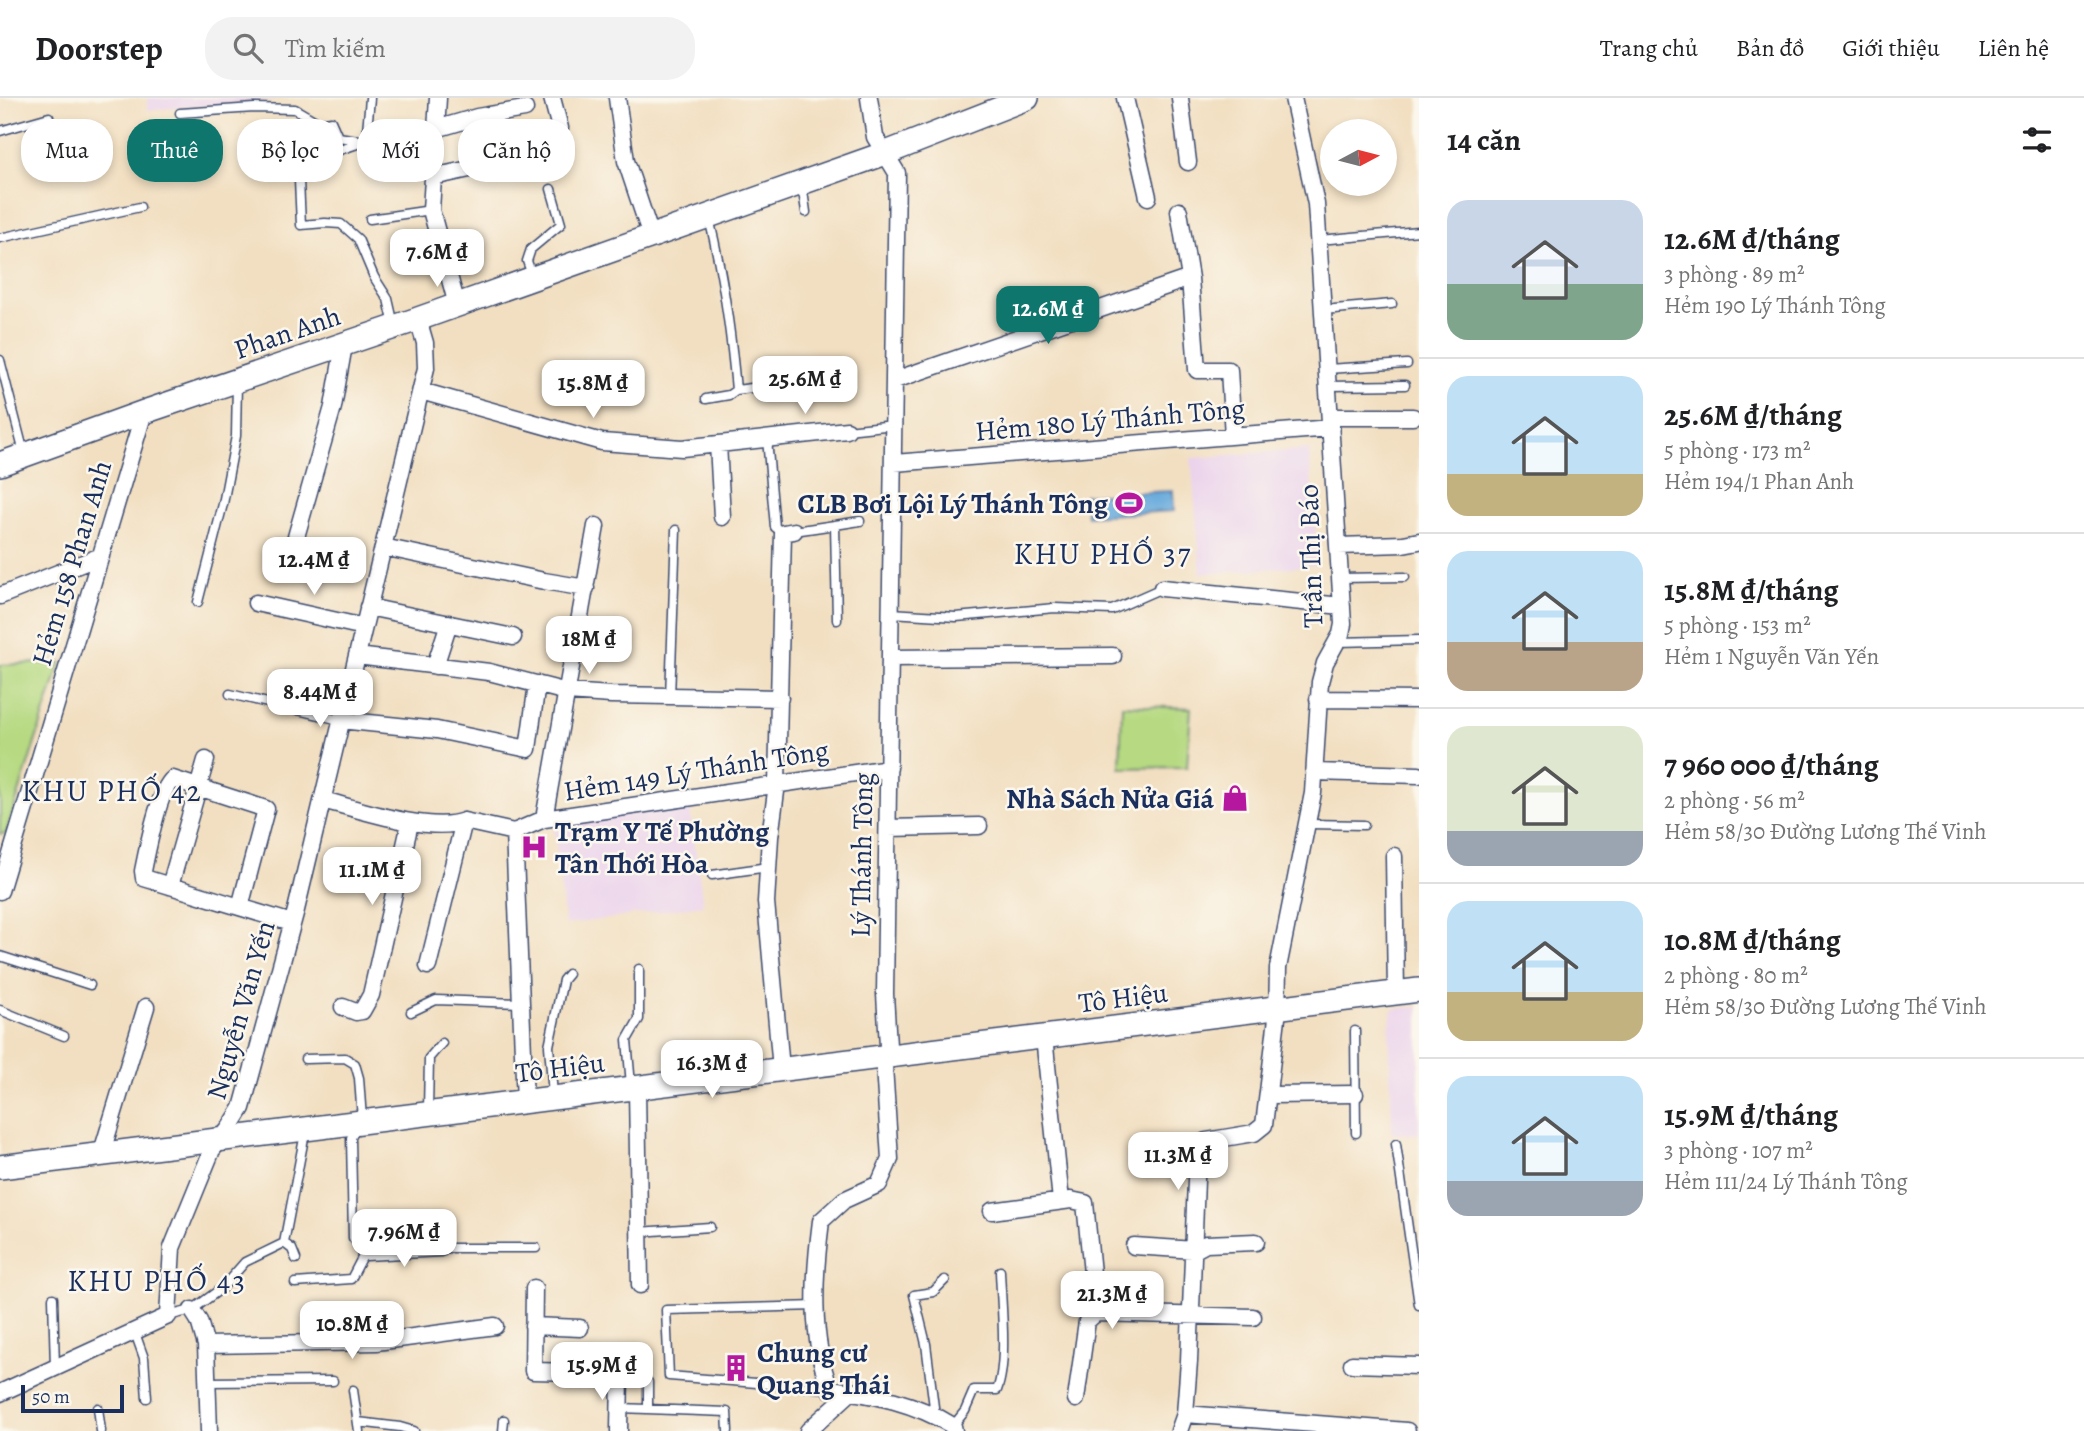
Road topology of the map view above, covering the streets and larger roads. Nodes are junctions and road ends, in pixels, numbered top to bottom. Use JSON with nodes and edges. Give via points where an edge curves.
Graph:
{"nodes":[{"id":1,"x":438,"y":98,"type":"edge"},
{"id":2,"x":552,"y":98,"type":"edge"},
{"id":3,"x":617,"y":98,"type":"edge"},
{"id":4,"x":869,"y":98,"type":"edge"},
{"id":5,"x":1027,"y":98,"type":"edge"},
{"id":6,"x":1125,"y":98,"type":"edge"},
{"id":7,"x":1180,"y":98,"type":"edge"},
{"id":8,"x":1293,"y":98,"type":"edge"},
{"id":9,"x":524,"y":108,"type":"dead end"},
{"id":10,"x":436,"y":119,"type":"edge"},
{"id":11,"x":558,"y":119,"type":"edge"},
{"id":12,"x":444,"y":132,"type":"edge"},
{"id":13,"x":886,"y":153,"type":"junction"},
{"id":14,"x":1188,"y":162,"type":"dead end"},
{"id":15,"x":433,"y":182,"type":"edge"},
{"id":16,"x":1148,"y":197,"type":"dead end"},
{"id":17,"x":1180,"y":211,"type":"dead end"},
{"id":18,"x":651,"y":236,"type":"junction"},
{"id":19,"x":1190,"y":278,"type":"junction"},
{"id":20,"x":457,"y":305,"type":"junction"},
{"id":21,"x":418,"y":319,"type":"junction"},
{"id":22,"x":344,"y":345,"type":"junction"},
{"id":23,"x":895,"y":380,"type":"junction"},
{"id":24,"x":421,"y":391,"type":"junction"},
{"id":25,"x":144,"y":412,"type":"junction"},
{"id":26,"x":1413,"y":416,"type":"dead end"},
{"id":27,"x":1330,"y":422,"type":"junction"},
{"id":28,"x":847,"y":430,"type":"road end"},
{"id":29,"x":1233,"y":436,"type":"junction"},
{"id":30,"x":718,"y":444,"type":"junction"},
{"id":31,"x":894,"y":463,"type":"junction"},
{"id":32,"x":0,"y":464,"type":"edge"},
{"id":33,"x":722,"y":517,"type":"dead end"},
{"id":34,"x":596,"y":526,"type":"dead end"},
{"id":35,"x":792,"y":529,"type":"road end"},
{"id":36,"x":1419,"y":541,"type":"edge"},
{"id":37,"x":1338,"y":546,"type":"junction"},
{"id":38,"x":383,"y":547,"type":"junction"},
{"id":39,"x":101,"y":556,"type":"junction"},
{"id":40,"x":290,"y":558,"type":"dead end"},
{"id":41,"x":586,"y":587,"type":"junction"},
{"id":42,"x":1162,"y":588,"type":"road end"},
{"id":43,"x":0,"y":596,"type":"edge"},
{"id":44,"x":256,"y":603,"type":"dead end"},
{"id":45,"x":1342,"y":606,"type":"junction"},
{"id":46,"x":368,"y":607,"type":"junction"},
{"id":47,"x":449,"y":623,"type":"junction"},
{"id":48,"x":364,"y":627,"type":"junction"},
{"id":49,"x":513,"y":637,"type":"dead end"},
{"id":50,"x":358,"y":656,"type":"junction"},
{"id":51,"x":1113,"y":656,"type":"dead end"},
{"id":52,"x":891,"y":658,"type":"junction"},
{"id":53,"x":435,"y":666,"type":"junction"},
{"id":54,"x":537,"y":684,"type":"junction"},
{"id":55,"x":568,"y":692,"type":"junction"},
{"id":56,"x":780,"y":698,"type":"junction"},
{"id":57,"x":1318,"y":699,"type":"junction"},
{"id":58,"x":1419,"y":700,"type":"edge"},
{"id":59,"x":341,"y":720,"type":"junction"},
{"id":60,"x":206,"y":760,"type":"dead end"},
{"id":61,"x":889,"y":768,"type":"junction"},
{"id":62,"x":1314,"y":772,"type":"junction"},
{"id":63,"x":1419,"y":775,"type":"edge"},
{"id":64,"x":777,"y":784,"type":"junction"},
{"id":65,"x":198,"y":787,"type":"junction"},
{"id":66,"x":323,"y":800,"type":"junction"},
{"id":67,"x":544,"y":819,"type":"junction"},
{"id":68,"x":464,"y":821,"type":"junction"},
{"id":69,"x":410,"y":823,"type":"junction"},
{"id":70,"x":979,"y":826,"type":"dead end"},
{"id":71,"x":888,"y":828,"type":"junction"},
{"id":72,"x":513,"y":832,"type":"junction"},
{"id":73,"x":5,"y":854,"type":"edge"},
{"id":74,"x":1394,"y":856,"type":"dead end"},
{"id":75,"x":170,"y":886,"type":"junction"},
{"id":76,"x":0,"y":891,"type":"edge"},
{"id":77,"x":240,"y":907,"type":"junction"},
{"id":78,"x":292,"y":923,"type":"junction"},
{"id":79,"x":428,"y":966,"type":"dead end"},
{"id":80,"x":1419,"y":990,"type":"edge"},
{"id":81,"x":1396,"y":993,"type":"junction"},
{"id":82,"x":146,"y":1007,"type":"dead end"},
{"id":83,"x":342,"y":1007,"type":"dead end"},
{"id":84,"x":1277,"y":1008,"type":"junction"},
{"id":85,"x":1044,"y":1037,"type":"junction"},
{"id":86,"x":886,"y":1056,"type":"junction"},
{"id":87,"x":781,"y":1069,"type":"junction"},
{"id":88,"x":634,"y":1088,"type":"junction"},
{"id":89,"x":1270,"y":1094,"type":"junction"},
{"id":90,"x":1355,"y":1094,"type":"road end"},
{"id":91,"x":525,"y":1101,"type":"junction"},
{"id":92,"x":220,"y":1139,"type":"junction"},
{"id":93,"x":101,"y":1155,"type":"junction"},
{"id":94,"x":0,"y":1167,"type":"edge"},
{"id":95,"x":1061,"y":1201,"type":"junction"},
{"id":96,"x":992,"y":1211,"type":"dead end"},
{"id":97,"x":1256,"y":1242,"type":"dead end"},
{"id":98,"x":1135,"y":1246,"type":"dead end"},
{"id":99,"x":441,"y":1248,"type":"road end"},
{"id":100,"x":1195,"y":1250,"type":"junction"},
{"id":101,"x":365,"y":1252,"type":"road end"},
{"id":102,"x":640,"y":1285,"type":"dead end"},
{"id":103,"x":534,"y":1288,"type":"dead end"},
{"id":104,"x":192,"y":1310,"type":"road end"},
{"id":105,"x":1096,"y":1313,"type":"junction"},
{"id":106,"x":1192,"y":1316,"type":"junction"},
{"id":107,"x":1253,"y":1317,"type":"dead end"},
{"id":108,"x":495,"y":1326,"type":"dead end"},
{"id":109,"x":533,"y":1326,"type":"junction"},
{"id":110,"x":580,"y":1328,"type":"dead end"},
{"id":111,"x":206,"y":1345,"type":"junction"},
{"id":112,"x":1352,"y":1364,"type":"dead end"},
{"id":113,"x":1419,"y":1366,"type":"edge"},
{"id":114,"x":852,"y":1391,"type":"junction"},
{"id":115,"x":0,"y":1393,"type":"edge"},
{"id":116,"x":1076,"y":1399,"type":"dead end"},
{"id":117,"x":1185,"y":1414,"type":"junction"},
{"id":118,"x":1324,"y":1427,"type":"edge"},
{"id":119,"x":954,"y":1429,"type":"edge"},
{"id":120,"x":209,"y":1431,"type":"edge"},
{"id":121,"x":620,"y":1431,"type":"edge"},
{"id":122,"x":808,"y":1431,"type":"edge"},
{"id":123,"x":1179,"y":1431,"type":"edge"},
{"id":124,"x":1407,"y":1431,"type":"edge"}],
"edges":[{"from":1,"to":10,"type":"street"},
{"from":2,"to":11,"type":"street"},
{"from":3,"to":18,"type":"street","via":[[626,161]]},
{"from":4,"to":13,"type":"street","name":"Lý Thánh Tông","via":[[875,136]]},
{"from":5,"to":13,"type":"street","name":"Phan Anh"},
{"from":6,"to":16,"type":"street"},
{"from":7,"to":14,"type":"street"},
{"from":8,"to":27,"type":"street","name":"Trần Thị Báo","via":[[1310,171],[1319,240]]},
{"from":9,"to":12,"type":"street","via":[[477,117]]},
{"from":13,"to":18,"type":"street","name":"Phan Anh"},
{"from":13,"to":23,"type":"street","name":"Lý Thánh Tông","via":[[897,173]]},
{"from":15,"to":20,"type":"street","via":[[431,210]]},
{"from":17,"to":19,"type":"street"},
{"from":18,"to":20,"type":"street","name":"Phan Anh"},
{"from":19,"to":23,"type":"street"},
{"from":19,"to":29,"type":"street","via":[[1197,370],[1229,370]]},
{"from":20,"to":21,"type":"street","name":"Phan Anh"},
{"from":21,"to":22,"type":"street","name":"Phan Anh"},
{"from":21,"to":24,"type":"street","name":"Nguyễn Văn Yến","via":[[426,355]]},
{"from":22,"to":25,"type":"street","name":"Phan Anh"},
{"from":22,"to":40,"type":"street","via":[[332,407]]},
{"from":23,"to":31,"type":"street","name":"Lý Thánh Tông"},
{"from":24,"to":30,"type":"street","via":[[602,442],[682,448]]},
{"from":24,"to":38,"type":"street","name":"Nguyễn Văn Yến"},
{"from":25,"to":32,"type":"street","name":"Phan Anh"},
{"from":25,"to":39,"type":"street","name":"Hẻm 158 Phan Anh"},
{"from":26,"to":27,"type":"street","name":"Hẻm 180 Lý Thánh Tông"},
{"from":27,"to":29,"type":"street","name":"Hẻm 180 Lý Thánh Tông"},
{"from":27,"to":37,"type":"street","name":"Trần Thị Báo"},
{"from":28,"to":30,"type":"street"},
{"from":29,"to":31,"type":"street","name":"Hẻm 180 Lý Thánh Tông"},
{"from":30,"to":33,"type":"street"},
{"from":31,"to":52,"type":"street","name":"Lý Thánh Tông"},
{"from":34,"to":41,"type":"street"},
{"from":35,"to":56,"type":"street"},
{"from":36,"to":37,"type":"street"},
{"from":37,"to":45,"type":"street","name":"Trần Thị Báo"},
{"from":38,"to":41,"type":"street"},
{"from":38,"to":46,"type":"street","name":"Nguyễn Văn Yến"},
{"from":39,"to":43,"type":"street"},
{"from":39,"to":73,"type":"street","name":"Hẻm 158 Phan Anh"},
{"from":41,"to":55,"type":"street"},
{"from":42,"to":45,"type":"street"},
{"from":44,"to":48,"type":"street"},
{"from":45,"to":57,"type":"street","name":"Trần Thị Báo","via":[[1343,624],[1322,672]]},
{"from":46,"to":47,"type":"street"},
{"from":46,"to":48,"type":"street","name":"Nguyễn Văn Yến"},
{"from":47,"to":49,"type":"street"},
{"from":47,"to":53,"type":"street"},
{"from":48,"to":50,"type":"street","name":"Nguyễn Văn Yến"},
{"from":50,"to":53,"type":"street"},
{"from":50,"to":59,"type":"street","name":"Nguyễn Văn Yến"},
{"from":51,"to":52,"type":"street"},
{"from":52,"to":61,"type":"street","name":"Lý Thánh Tông"},
{"from":53,"to":54,"type":"street"},
{"from":54,"to":55,"type":"street"},
{"from":54,"to":59,"type":"street","via":[[528,749],[437,730]]},
{"from":55,"to":56,"type":"street"},
{"from":55,"to":67,"type":"street"},
{"from":56,"to":64,"type":"street"},
{"from":57,"to":58,"type":"street"},
{"from":57,"to":62,"type":"street","name":"Trần Thị Báo"},
{"from":59,"to":66,"type":"street","name":"Nguyễn Văn Yến"},
{"from":60,"to":65,"type":"street"},
{"from":61,"to":64,"type":"street","name":"Hẻm 149 Lý Thánh Tông"},
{"from":61,"to":71,"type":"street","name":"Lý Thánh Tông"},
{"from":62,"to":63,"type":"street"},
{"from":62,"to":84,"type":"street","name":"Trần Thị Báo","via":[[1309,824],[1278,968]]},
{"from":64,"to":67,"type":"street","name":"Hẻm 149 Lý Thánh Tông"},
{"from":64,"to":87,"type":"street","via":[[766,902]]},
{"from":65,"to":75,"type":"street"},
{"from":65,"to":75,"type":"street","via":[[169,781],[154,824],[143,875]]},
{"from":65,"to":77,"type":"street","via":[[266,809]]},
{"from":66,"to":69,"type":"street"},
{"from":66,"to":78,"type":"street","name":"Nguyễn Văn Yến"},
{"from":67,"to":72,"type":"street","name":"Hẻm 149 Lý Thánh Tông"},
{"from":68,"to":69,"type":"street"},
{"from":68,"to":72,"type":"street"},
{"from":68,"to":79,"type":"street"},
{"from":69,"to":83,"type":"street","via":[[371,995],[362,1011]]},
{"from":70,"to":71,"type":"street"},
{"from":71,"to":86,"type":"street","name":"Lý Thánh Tông"},
{"from":72,"to":91,"type":"street"},
{"from":73,"to":76,"type":"street","name":"Hẻm 158 Phan Anh"},
{"from":74,"to":81,"type":"street"},
{"from":75,"to":77,"type":"street"},
{"from":77,"to":78,"type":"street"},
{"from":78,"to":92,"type":"street","name":"Nguyễn Văn Yến","via":[[242,1108]]},
{"from":80,"to":81,"type":"street","name":"Tô Hiệu"},
{"from":81,"to":84,"type":"street","name":"Tô Hiệu"},
{"from":82,"to":93,"type":"street"},
{"from":84,"to":85,"type":"street","name":"Tô Hiệu"},
{"from":84,"to":89,"type":"street","name":"Trần Thị Báo"},
{"from":85,"to":86,"type":"street","name":"Tô Hiệu"},
{"from":85,"to":95,"type":"street"},
{"from":86,"to":87,"type":"street","name":"Tô Hiệu"},
{"from":86,"to":114,"type":"street","name":"Lý Thánh Tông","via":[[890,1159],[879,1184],[844,1200],[821,1221],[814,1274],[823,1370],[830,1389]]},
{"from":87,"to":88,"type":"street","name":"Tô Hiệu"},
{"from":88,"to":91,"type":"street","name":"Tô Hiệu"},
{"from":88,"to":102,"type":"street"},
{"from":89,"to":90,"type":"street"},
{"from":89,"to":100,"type":"street","name":"Trần Thị Báo","via":[[1264,1125],[1258,1131],[1212,1139],[1199,1148]]},
{"from":91,"to":92,"type":"street","name":"Tô Hiệu"},
{"from":92,"to":93,"type":"street","name":"Tô Hiệu"},
{"from":92,"to":115,"type":"street","name":"Nguyễn Văn Yến","via":[[172,1248],[168,1315]]},
{"from":93,"to":94,"type":"street","name":"Tô Hiệu"},
{"from":95,"to":96,"type":"street"},
{"from":95,"to":105,"type":"street","via":[[1085,1203],[1087,1208]]},
{"from":97,"to":100,"type":"street","via":[[1206,1244]]},
{"from":98,"to":100,"type":"street"},
{"from":99,"to":101,"type":"street"},
{"from":100,"to":106,"type":"street"},
{"from":103,"to":109,"type":"street"},
{"from":104,"to":111,"type":"street"},
{"from":105,"to":106,"type":"street"},
{"from":105,"to":116,"type":"street","via":[[1087,1321]]},
{"from":106,"to":107,"type":"street"},
{"from":106,"to":117,"type":"street"},
{"from":108,"to":111,"type":"street","via":[[376,1342]]},
{"from":109,"to":110,"type":"street"},
{"from":109,"to":121,"type":"street","via":[[533,1371],[620,1373]]},
{"from":111,"to":120,"type":"street"},
{"from":112,"to":113,"type":"street"},
{"from":114,"to":119,"type":"street","via":[[904,1402]]},
{"from":114,"to":122,"type":"street"},
{"from":117,"to":118,"type":"street"},
{"from":117,"to":123,"type":"street"},
{"from":118,"to":124,"type":"street"}]}
